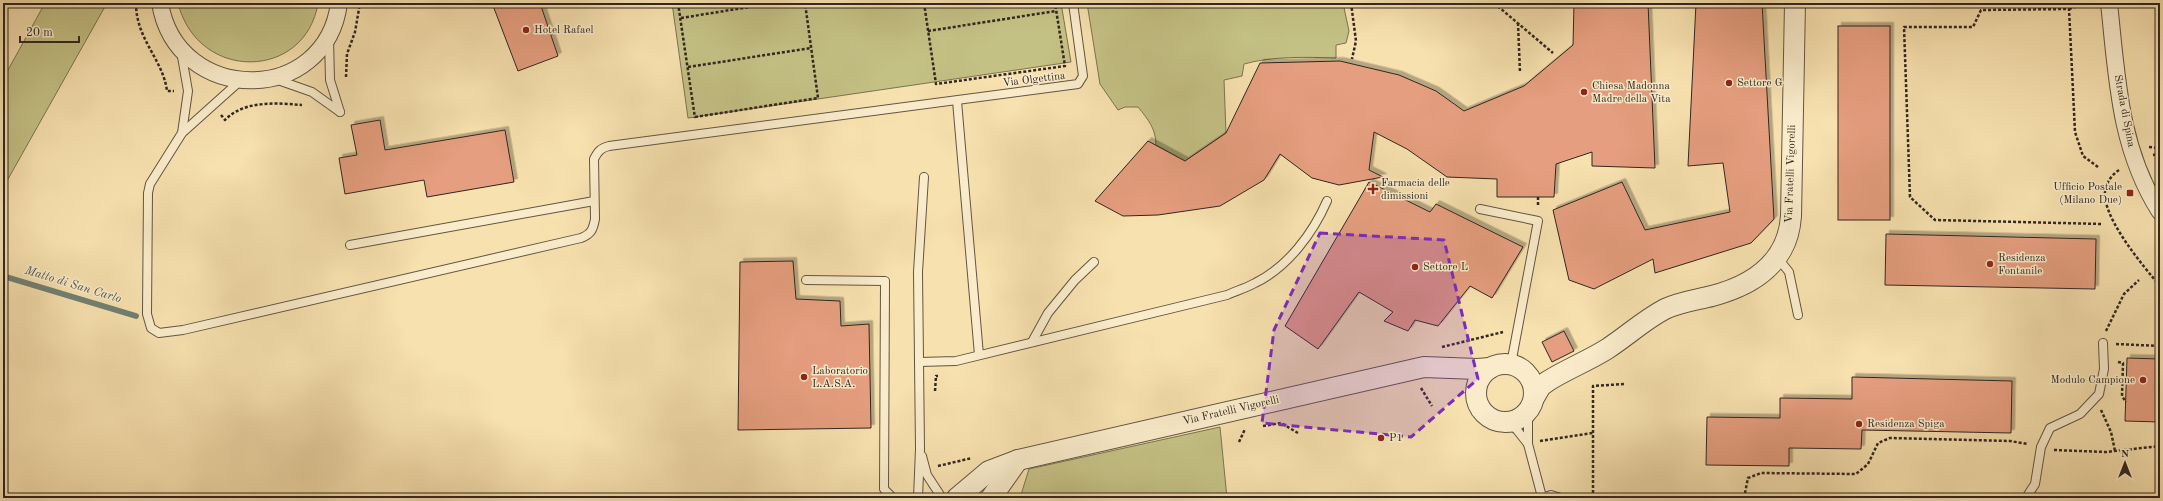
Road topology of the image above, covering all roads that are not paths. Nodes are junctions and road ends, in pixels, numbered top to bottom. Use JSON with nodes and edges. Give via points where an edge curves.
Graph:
{"nodes":[{"id":1,"x":160,"y":3,"type":"edge"},
{"id":2,"x":339,"y":3,"type":"edge"},
{"id":3,"x":1073,"y":3,"type":"edge"},
{"id":4,"x":1795,"y":3,"type":"edge"},
{"id":5,"x":2109,"y":3,"type":"edge"},
{"id":6,"x":329,"y":34,"type":"junction"},
{"id":7,"x":180,"y":50,"type":"junction"},
{"id":8,"x":272,"y":78,"type":"junction"},
{"id":9,"x":240,"y":81,"type":"junction"},
{"id":10,"x":957,"y":101,"type":"junction"},
{"id":11,"x":182,"y":134,"type":"junction"},
{"id":12,"x":924,"y":177,"type":"dead end"},
{"id":13,"x":594,"y":201,"type":"junction"},
{"id":14,"x":1327,"y":201,"type":"dead end"},
{"id":15,"x":1480,"y":208,"type":"dead end"},
{"id":16,"x":2160,"y":212,"type":"edge"},
{"id":17,"x":350,"y":245,"type":"dead end"},
{"id":18,"x":1777,"y":257,"type":"junction"},
{"id":19,"x":1094,"y":262,"type":"dead end"},
{"id":20,"x":806,"y":280,"type":"dead end"},
{"id":21,"x":1798,"y":315,"type":"dead end"},
{"id":22,"x":1032,"y":342,"type":"junction"},
{"id":23,"x":2103,"y":343,"type":"road end"},
{"id":24,"x":979,"y":355,"type":"junction"},
{"id":25,"x":919,"y":362,"type":"junction"},
{"id":26,"x":1444,"y":367,"type":"junction"},
{"id":27,"x":1490,"y":368,"type":"junction"},
{"id":28,"x":1518,"y":368,"type":"junction"},
{"id":29,"x":1558,"y":374,"type":"junction"},
{"id":30,"x":1476,"y":395,"type":"junction"},
{"id":31,"x":1531,"y":405,"type":"junction"},
{"id":32,"x":1507,"y":422,"type":"junction"},
{"id":33,"x":1528,"y":444,"type":"junction"},
{"id":34,"x":920,"y":449,"type":"junction"},
{"id":35,"x":1018,"y":460,"type":"junction"},
{"id":36,"x":893,"y":498,"type":"edge"},
{"id":37,"x":918,"y":498,"type":"edge"},
{"id":38,"x":942,"y":498,"type":"edge"},
{"id":39,"x":957,"y":498,"type":"edge"},
{"id":40,"x":991,"y":498,"type":"edge"},
{"id":41,"x":1541,"y":498,"type":"edge"},
{"id":42,"x":1561,"y":498,"type":"edge"},
{"id":43,"x":2026,"y":498,"type":"edge"}],
"edges":[{"from":1,"to":7,"type":"street","via":[[168,31]]},
{"from":2,"to":6,"type":"street"},
{"from":3,"to":10,"type":"lane","name":"Via Olgettina","via":[[1083,76],[1078,84]]},
{"from":4,"to":18,"type":"street","name":"Via Fratelli Vigorelli","via":[[1791,216],[1786,243]]},
{"from":5,"to":16,"type":"street","name":"Strada di Spina","via":[[2118,91],[2127,136],[2146,190]]},
{"from":6,"to":8,"type":"street","via":[[303,64]]},
{"from":6,"to":8,"type":"lane","via":[[330,80],[340,112],[312,92]]},
{"from":7,"to":9,"type":"street","via":[[207,71]]},
{"from":7,"to":11,"type":"lane","via":[[188,92]]},
{"from":8,"to":9,"type":"street"},
{"from":9,"to":11,"type":"lane"},
{"from":10,"to":13,"type":"lane","name":"Via Olgettina","via":[[609,146],[597,152],[594,159]]},
{"from":10,"to":24,"type":"lane"},
{"from":11,"to":13,"type":"lane","name":"Via Olgettina","via":[[154,178],[148,193],[148,319],[151,328],[159,333],[183,330],[581,238],[593,229]]},
{"from":12,"to":25,"type":"lane","via":[[918,272]]},
{"from":13,"to":17,"type":"lane"},
{"from":14,"to":22,"type":"lane","via":[[1319,220],[1302,243],[1257,283],[1227,295]]},
{"from":15,"to":28,"type":"lane","via":[[1538,221]]},
{"from":18,"to":21,"type":"lane","via":[[1789,272]]},
{"from":18,"to":29,"type":"street","name":"Via Fratelli Vigorelli","via":[[1752,280],[1730,290],[1666,309],[1607,349]]},
{"from":19,"to":22,"type":"lane","via":[[1075,280],[1048,313]]},
{"from":20,"to":36,"type":"lane","via":[[885,281],[884,489]]},
{"from":22,"to":24,"type":"lane"},
{"from":23,"to":43,"type":"lane","via":[[2104,362],[2099,394],[2080,414],[2050,428],[2042,447],[2035,484]]},
{"from":24,"to":25,"type":"lane","via":[[956,361]]},
{"from":25,"to":34,"type":"lane"},
{"from":26,"to":27,"type":"street","name":"Via Fratelli Vigorelli"},
{"from":26,"to":30,"type":"street","name":"Via Fratelli Vigorelli","via":[[1457,372],[1468,381]]},
{"from":26,"to":35,"type":"street","name":"Via Fratelli Vigorelli","via":[[1419,368]]},
{"from":27,"to":28,"type":"street","via":[[1504,364]]},
{"from":27,"to":30,"type":"street","via":[[1480,377]]},
{"from":28,"to":29,"type":"street","name":"Via Fratelli Vigorelli","via":[[1544,376]]},
{"from":28,"to":31,"type":"street","via":[[1534,384]]},
{"from":29,"to":31,"type":"street","name":"Via Fratelli Vigorelli","via":[[1541,386]]},
{"from":30,"to":32,"type":"street","via":[[1479,406],[1486,415],[1496,421]]},
{"from":31,"to":32,"type":"street","via":[[1519,419]]},
{"from":31,"to":33,"type":"lane"},
{"from":32,"to":33,"type":"lane","via":[[1518,430]]},
{"from":33,"to":41,"type":"lane"},
{"from":34,"to":37,"type":"lane"},
{"from":34,"to":38,"type":"lane","via":[[927,475]]},
{"from":35,"to":39,"type":"street","name":"Via Fratelli Vigorelli","via":[[989,471]]},
{"from":35,"to":40,"type":"street"},
{"from":41,"to":42,"type":"lane","via":[[1551,495]]}]}
